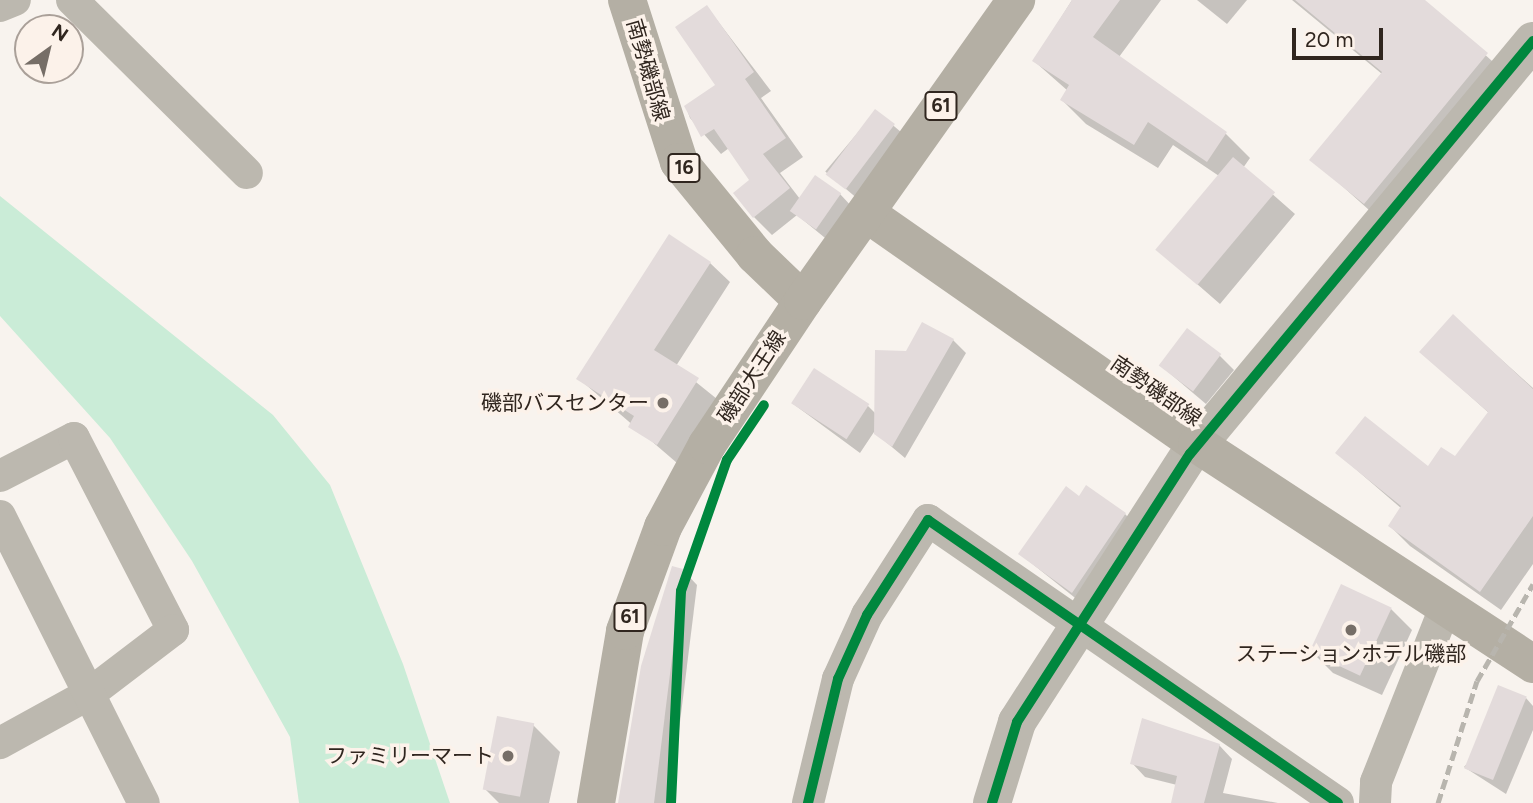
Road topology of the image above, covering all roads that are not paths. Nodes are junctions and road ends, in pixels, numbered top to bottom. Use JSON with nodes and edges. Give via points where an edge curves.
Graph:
{"nodes":[{"id":1,"x":15,"y":0,"type":"edge"},
{"id":2,"x":72,"y":0,"type":"edge"},
{"id":3,"x":627,"y":0,"type":"edge"},
{"id":4,"x":1016,"y":0,"type":"edge"},
{"id":5,"x":0,"y":6,"type":"edge"},
{"id":6,"x":1533,"y":41,"type":"edge"},
{"id":7,"x":247,"y":173,"type":"dead end"},
{"id":8,"x":866,"y":213,"type":"junction"},
{"id":9,"x":803,"y":301,"type":"junction"},
{"id":10,"x":1197,"y":444,"type":"junction"},
{"id":11,"x":0,"y":476,"type":"edge"},
{"id":12,"x":0,"y":516,"type":"edge"},
{"id":13,"x":1446,"y":605,"type":"junction"},
{"id":14,"x":1076,"y":624,"type":"junction"},
{"id":15,"x":1532,"y":662,"type":"edge"},
{"id":16,"x":89,"y":694,"type":"junction"},
{"id":17,"x":0,"y":743,"type":"edge"},
{"id":18,"x":144,"y":803,"type":"edge"},
{"id":19,"x":596,"y":803,"type":"edge"},
{"id":20,"x":808,"y":803,"type":"edge"},
{"id":21,"x":992,"y":803,"type":"edge"},
{"id":22,"x":1338,"y":803,"type":"edge"},
{"id":23,"x":1375,"y":803,"type":"edge"}],
"edges":[{"from":1,"to":5,"type":"street"},
{"from":2,"to":7,"type":"street"},
{"from":3,"to":9,"type":"main road","name":"南勢磯部線","number":"16","via":[[679,162],[755,256]]},
{"from":4,"to":8,"type":"main road","name":"磯部大王線","number":"61"},
{"from":6,"to":10,"type":"street"},
{"from":8,"to":9,"type":"main road","name":"磯部大王線","number":"61"},
{"from":8,"to":10,"type":"main road","name":"南勢磯部線"},
{"from":9,"to":19,"type":"main road","name":"磯部大王線","number":"61","via":[[708,445],[663,527],[625,631]]},
{"from":10,"to":13,"type":"main road","name":"南勢磯部線"},
{"from":10,"to":14,"type":"street"},
{"from":11,"to":16,"type":"street","via":[[74,438],[173,630]]},
{"from":12,"to":16,"type":"street"},
{"from":13,"to":15,"type":"main road","name":"南勢磯部線"},
{"from":13,"to":23,"type":"street","via":[[1376,782]]},
{"from":14,"to":20,"type":"street","via":[[928,520],[867,615],[838,679]]},
{"from":14,"to":21,"type":"street","via":[[1017,722]]},
{"from":14,"to":22,"type":"street"},
{"from":16,"to":17,"type":"street"},
{"from":16,"to":18,"type":"street"}]}
